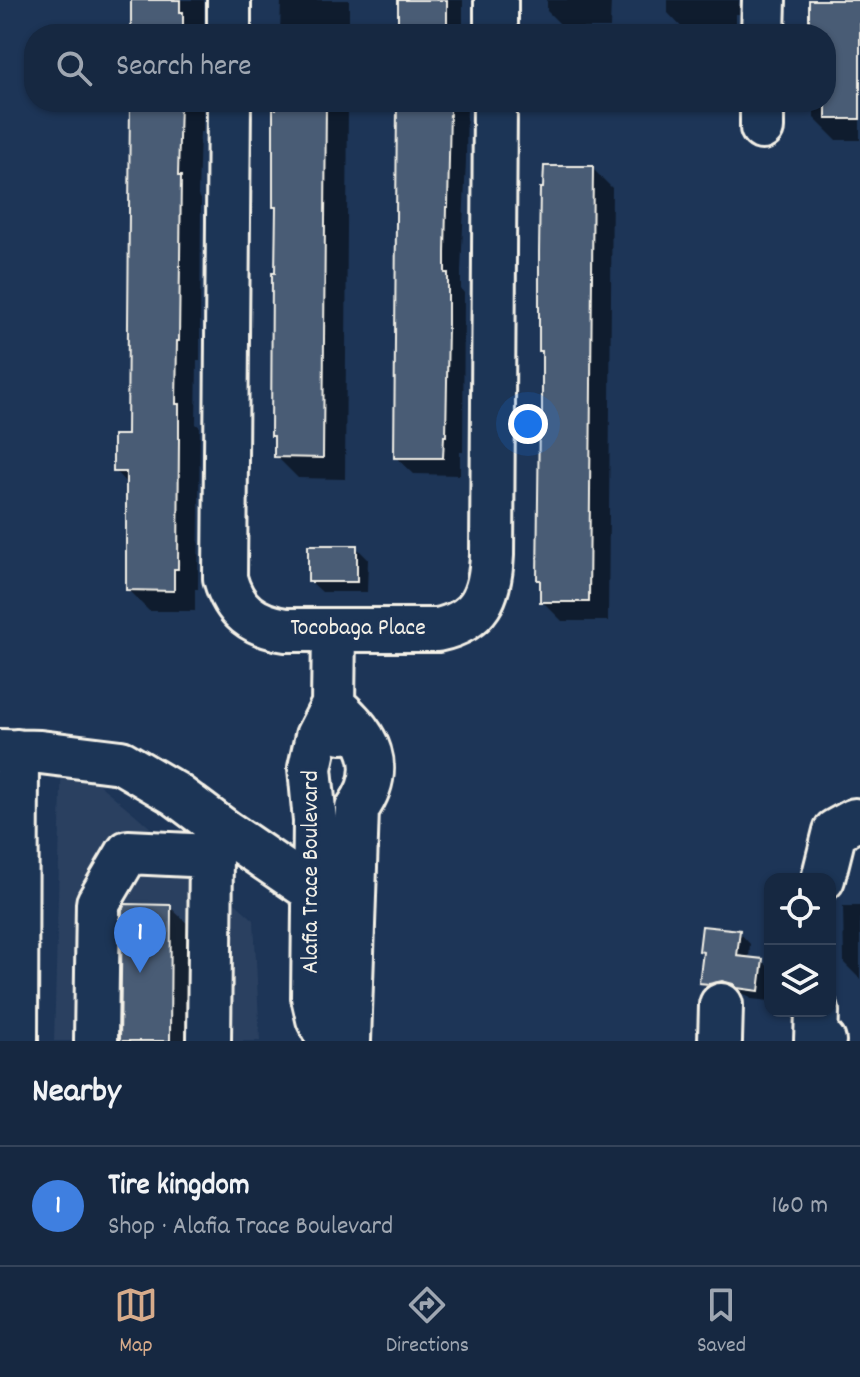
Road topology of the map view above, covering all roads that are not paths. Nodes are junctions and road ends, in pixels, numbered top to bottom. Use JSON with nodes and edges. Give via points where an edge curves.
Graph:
{"nodes":[{"id":1,"x":229,"y":0,"type":"edge"},
{"id":2,"x":496,"y":0,"type":"edge"},
{"id":3,"x":764,"y":0,"type":"edge"},
{"id":4,"x":229,"y":24,"type":"edge"},
{"id":5,"x":496,"y":24,"type":"edge"},
{"id":6,"x":763,"y":24,"type":"edge"},
{"id":7,"x":229,"y":112,"type":"edge"},
{"id":8,"x":495,"y":112,"type":"edge"},
{"id":9,"x":334,"y":630,"type":"junction"},
{"id":10,"x":333,"y":705,"type":"junction"},
{"id":11,"x":8,"y":761,"type":"edge"},
{"id":12,"x":860,"y":821,"type":"edge"},
{"id":13,"x":218,"y":844,"type":"junction"},
{"id":14,"x":824,"y":873,"type":"edge"},
{"id":15,"x":314,"y":892,"type":"junction"},
{"id":16,"x":353,"y":916,"type":"junction"},
{"id":17,"x":817,"y":1017,"type":"edge"},
{"id":18,"x":16,"y":1041,"type":"edge"},
{"id":19,"x":96,"y":1041,"type":"edge"},
{"id":20,"x":209,"y":1041,"type":"edge"},
{"id":21,"x":329,"y":1041,"type":"edge"},
{"id":22,"x":349,"y":1041,"type":"edge"},
{"id":23,"x":824,"y":1041,"type":"edge"}],
"edges":[{"from":1,"to":4,"type":"street"},
{"from":2,"to":5,"type":"street"},
{"from":3,"to":6,"type":"street"},
{"from":7,"to":9,"type":"street","name":"Tocobaga Place","via":[[225,578],[232,600],[260,624]]},
{"from":8,"to":9,"type":"street","name":"Tocobaga Place","via":[[492,555],[487,592],[478,608],[454,626]]},
{"from":9,"to":10,"type":"street","name":"Alafia Trace Boulevard"},
{"from":10,"to":15,"type":"street","name":"Alafia Trace Boulevard","via":[[317,736],[310,768]]},
{"from":10,"to":16,"type":"street","name":"Alafia Trace Boulevard","via":[[363,735],[370,754],[370,787],[357,809]]},
{"from":11,"to":13,"type":"street","via":[[40,752],[121,762],[174,793]]},
{"from":11,"to":18,"type":"street"},
{"from":12,"to":14,"type":"street","via":[[835,831]]},
{"from":13,"to":15,"type":"street"},
{"from":13,"to":19,"type":"street","via":[[128,852],[98,903]]},
{"from":13,"to":20,"type":"street"},
{"from":15,"to":16,"type":"street"},
{"from":15,"to":21,"type":"street","name":"Alafia Trace Boulevard","via":[[313,997]]},
{"from":16,"to":22,"type":"street","name":"Alafia Trace Boulevard"},
{"from":17,"to":23,"type":"street","via":[[816,1041]]}]}
